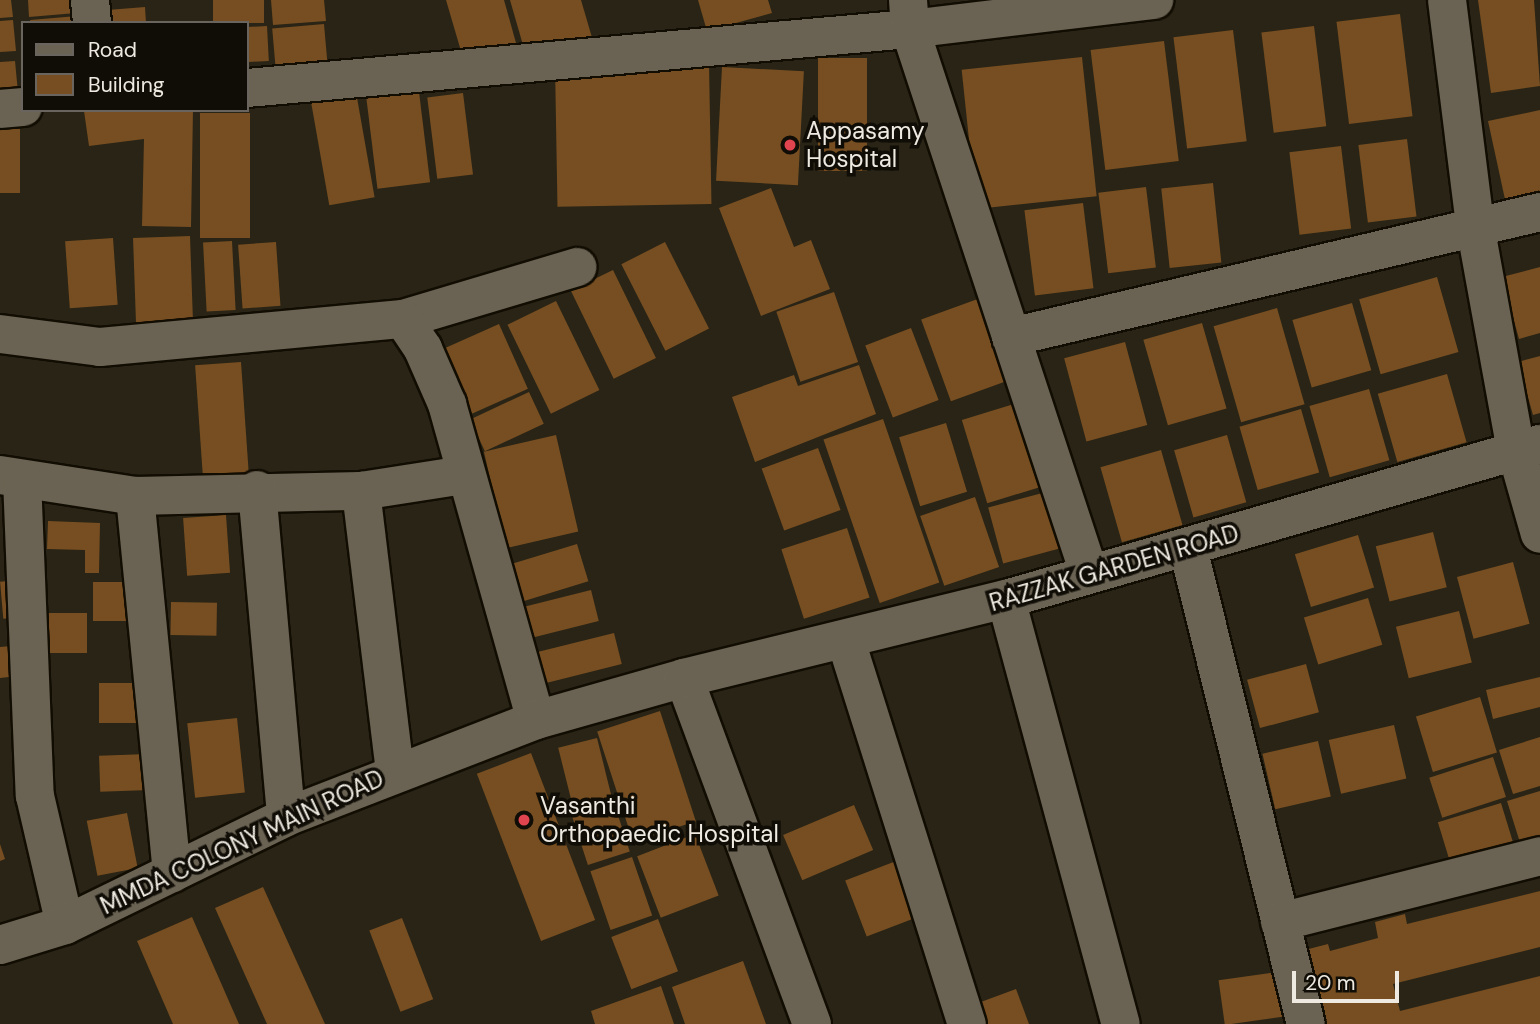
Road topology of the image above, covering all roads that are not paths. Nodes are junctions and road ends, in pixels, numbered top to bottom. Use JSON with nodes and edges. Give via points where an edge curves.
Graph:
{"nodes":[{"id":1,"x":90,"y":0,"type":"edge"},
{"id":2,"x":1154,"y":0,"type":"edge"},
{"id":3,"x":1447,"y":0,"type":"edge"},
{"id":4,"x":909,"y":14,"type":"edge"},
{"id":5,"x":92,"y":21,"type":"edge"},
{"id":6,"x":248,"y":88,"type":"edge"},
{"id":7,"x":21,"y":107,"type":"edge"},
{"id":8,"x":0,"y":109,"type":"edge"},
{"id":9,"x":1540,"y":212,"type":"edge"},
{"id":10,"x":1475,"y":225,"type":"junction"},
{"id":11,"x":577,"y":267,"type":"dead end"},
{"id":12,"x":403,"y":319,"type":"junction"},
{"id":13,"x":0,"y":334,"type":"edge"},
{"id":14,"x":1011,"y":337,"type":"junction"},
{"id":15,"x":1528,"y":447,"type":"edge"},
{"id":16,"x":464,"y":475,"type":"junction"},
{"id":17,"x":11,"y":477,"type":"edge"},
{"id":18,"x":257,"y":490,"type":"junction"},
{"id":19,"x":361,"y":491,"type":"junction"},
{"id":20,"x":135,"y":496,"type":"junction"},
{"id":21,"x":1540,"y":534,"type":"edge"},
{"id":22,"x":1188,"y":548,"type":"junction"},
{"id":23,"x":1089,"y":573,"type":"junction"},
{"id":24,"x":1006,"y":599,"type":"junction"},
{"id":25,"x":846,"y":641,"type":"junction"},
{"id":26,"x":684,"y":678,"type":"junction"},
{"id":27,"x":536,"y":720,"type":"junction"},
{"id":28,"x":395,"y":771,"type":"junction"},
{"id":29,"x":286,"y":817,"type":"junction"},
{"id":30,"x":1540,"y":856,"type":"edge"},
{"id":31,"x":172,"y":873,"type":"junction"},
{"id":32,"x":1280,"y":922,"type":"junction"},
{"id":33,"x":65,"y":925,"type":"junction"},
{"id":34,"x":0,"y":945,"type":"edge"},
{"id":35,"x":812,"y":1024,"type":"edge"},
{"id":36,"x":967,"y":1024,"type":"edge"},
{"id":37,"x":1121,"y":1024,"type":"edge"},
{"id":38,"x":1306,"y":1024,"type":"edge"}],
"edges":[{"from":1,"to":5,"type":"street"},
{"from":2,"to":4,"type":"street"},
{"from":3,"to":10,"type":"street"},
{"from":4,"to":6,"type":"street"},
{"from":4,"to":14,"type":"street"},
{"from":7,"to":8,"type":"street"},
{"from":9,"to":10,"type":"street"},
{"from":10,"to":14,"type":"street"},
{"from":10,"to":15,"type":"street"},
{"from":11,"to":12,"type":"street"},
{"from":12,"to":13,"type":"street","via":[[100,347]]},
{"from":12,"to":16,"type":"street","via":[[423,349],[447,404]]},
{"from":14,"to":23,"type":"street"},
{"from":15,"to":21,"type":"street"},
{"from":15,"to":22,"type":"street","name":"RAZZAK GARDEN ROAD"},
{"from":16,"to":19,"type":"street"},
{"from":16,"to":27,"type":"street"},
{"from":17,"to":20,"type":"street"},
{"from":17,"to":33,"type":"street","via":[[35,796]]},
{"from":18,"to":19,"type":"street"},
{"from":18,"to":20,"type":"street"},
{"from":18,"to":29,"type":"street"},
{"from":19,"to":28,"type":"street"},
{"from":20,"to":31,"type":"street"},
{"from":22,"to":23,"type":"street","name":"RAZZAK GARDEN ROAD"},
{"from":22,"to":32,"type":"street"},
{"from":23,"to":24,"type":"street","name":"RAZZAK GARDEN ROAD"},
{"from":24,"to":25,"type":"street","name":"RAZZAK GARDEN ROAD"},
{"from":24,"to":37,"type":"street"},
{"from":25,"to":26,"type":"street","name":"RAZZAK GARDEN ROAD"},
{"from":25,"to":36,"type":"street"},
{"from":26,"to":27,"type":"street","name":"MMDA COLONY MAIN ROAD"},
{"from":26,"to":35,"type":"street"},
{"from":27,"to":28,"type":"street","name":"MMDA COLONY MAIN ROAD"},
{"from":28,"to":29,"type":"street","name":"MMDA COLONY MAIN ROAD"},
{"from":29,"to":31,"type":"street","name":"MMDA COLONY MAIN ROAD"},
{"from":30,"to":32,"type":"street"},
{"from":31,"to":33,"type":"street","name":"MMDA COLONY MAIN ROAD"},
{"from":32,"to":38,"type":"street"},
{"from":33,"to":34,"type":"street","name":"MMDA COLONY MAIN ROAD"}]}
